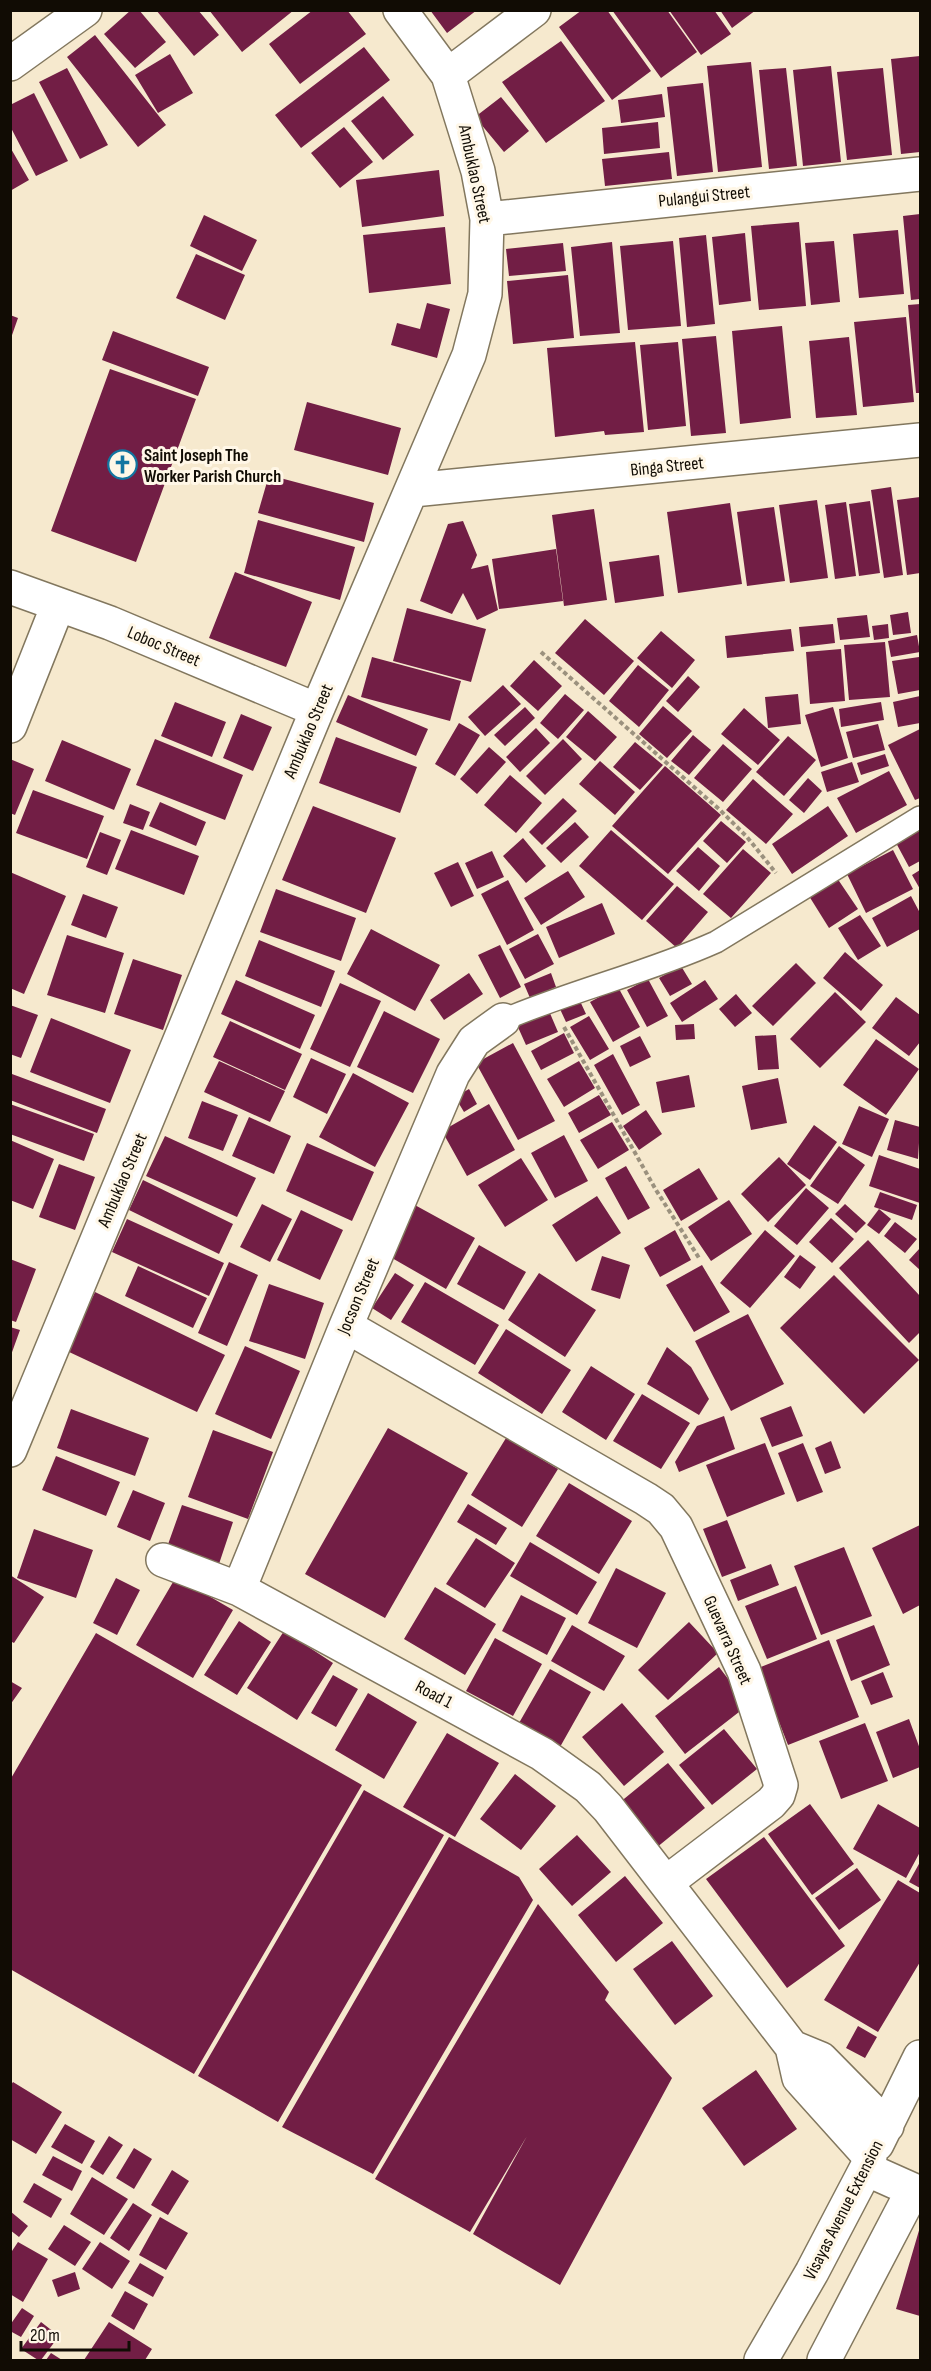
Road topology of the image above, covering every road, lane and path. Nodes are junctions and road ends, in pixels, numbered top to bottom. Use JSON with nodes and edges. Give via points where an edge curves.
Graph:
{"nodes":[{"id":1,"x":85,"y":10,"type":"edge"},
{"id":2,"x":400,"y":10,"type":"edge"},
{"id":3,"x":534,"y":10,"type":"edge"},
{"id":4,"x":10,"y":64,"type":"edge"},
{"id":5,"x":448,"y":75,"type":"junction"},
{"id":6,"x":921,"y":174,"type":"edge"},
{"id":7,"x":487,"y":219,"type":"junction"},
{"id":8,"x":921,"y":440,"type":"edge"},
{"id":9,"x":413,"y":490,"type":"junction"},
{"id":10,"x":10,"y":587,"type":"edge"},
{"id":11,"x":58,"y":605,"type":"junction"},
{"id":12,"x":540,"y":652,"type":"dead end"},
{"id":13,"x":317,"y":710,"type":"junction"},
{"id":14,"x":10,"y":726,"type":"edge"},
{"id":15,"x":921,"y":817,"type":"edge"},
{"id":16,"x":792,"y":896,"type":"junction"},
{"id":17,"x":549,"y":1000,"type":"junction"},
{"id":18,"x":503,"y":1020,"type":"joint"},
{"id":19,"x":699,"y":1258,"type":"dead end"},
{"id":20,"x":346,"y":1326,"type":"junction"},
{"id":21,"x":10,"y":1450,"type":"edge"},
{"id":22,"x":163,"y":1560,"type":"dead end"},
{"id":23,"x":239,"y":1589,"type":"junction"},
{"id":24,"x":667,"y":1882,"type":"junction"},
{"id":25,"x":792,"y":2047,"type":"junction"},
{"id":26,"x":921,"y":2057,"type":"edge"},
{"id":27,"x":887,"y":2126,"type":"junction"},
{"id":28,"x":868,"y":2163,"type":"junction"},
{"id":29,"x":918,"y":2187,"type":"edge"},
{"id":30,"x":761,"y":2361,"type":"edge"},
{"id":31,"x":824,"y":2361,"type":"edge"}],
"edges":[{"from":1,"to":4,"type":"street"},
{"from":2,"to":5,"type":"street","name":"Ambuklao Street"},
{"from":3,"to":5,"type":"street"},
{"from":5,"to":7,"type":"street","name":"Ambuklao Street","via":[[463,117]]},
{"from":6,"to":7,"type":"street","name":"Pulangui Street"},
{"from":7,"to":9,"type":"street","name":"Ambuklao Street","via":[[485,294],[469,355]]},
{"from":8,"to":9,"type":"street","name":"Binga Street"},
{"from":9,"to":13,"type":"street","name":"Ambuklao Street"},
{"from":10,"to":11,"type":"street","name":"Loboc Street"},
{"from":11,"to":13,"type":"street","name":"Loboc Street"},
{"from":11,"to":14,"type":"street"},
{"from":12,"to":16,"type":"path","via":[[720,810],[767,860]]},
{"from":13,"to":21,"type":"street","name":"Ambuklao Street"},
{"from":15,"to":16,"type":"lane"},
{"from":16,"to":17,"type":"lane","via":[[751,923],[683,957]]},
{"from":17,"to":18,"type":"lane"},
{"from":17,"to":19,"type":"path"},
{"from":18,"to":20,"type":"street","name":"Jocson Street","via":[[474,1041],[453,1074]]},
{"from":20,"to":23,"type":"street","name":"Jocson Street"},
{"from":20,"to":24,"type":"street","name":"Guevarra Street","via":[[646,1499],[676,1527],[744,1671],[781,1785],[771,1803]]},
{"from":22,"to":23,"type":"street","name":"Road 1"},
{"from":23,"to":24,"type":"street","name":"Road 1","via":[[566,1770],[608,1808]]},
{"from":24,"to":25,"type":"street"},
{"from":25,"to":27,"type":"street","via":[[821,2059]]},
{"from":25,"to":28,"type":"street","via":[[799,2078]]},
{"from":26,"to":27,"type":"street","name":"Visayas Avenue Extension"},
{"from":27,"to":28,"type":"street","name":"Visayas Avenue Extension"},
{"from":28,"to":29,"type":"street"},
{"from":28,"to":30,"type":"street","name":"Visayas Avenue Extension"},
{"from":29,"to":31,"type":"street"}]}
